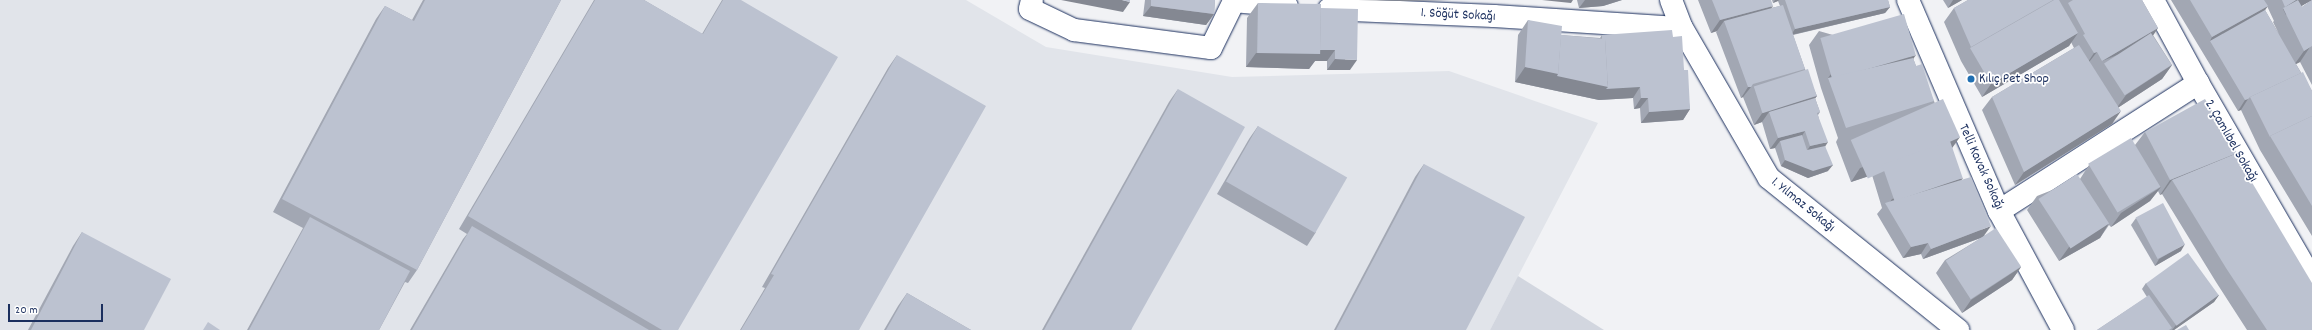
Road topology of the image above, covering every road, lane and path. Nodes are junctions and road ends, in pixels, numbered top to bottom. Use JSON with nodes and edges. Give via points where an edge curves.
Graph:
{"nodes":[{"id":1,"x":1671,"y":0,"type":"edge"},
{"id":2,"x":1908,"y":0,"type":"edge"},
{"id":3,"x":2153,"y":0,"type":"edge"},
{"id":4,"x":1234,"y":1,"type":"edge"},
{"id":5,"x":1321,"y":4,"type":"edge"},
{"id":6,"x":1031,"y":5,"type":"edge"},
{"id":7,"x":1492,"y":8,"type":"edge"},
{"id":8,"x":1682,"y":28,"type":"junction"},
{"id":9,"x":2198,"y":84,"type":"junction"},
{"id":10,"x":1999,"y":211,"type":"junction"},
{"id":11,"x":2312,"y":280,"type":"edge"},
{"id":12,"x":1958,"y":330,"type":"edge"},
{"id":13,"x":2063,"y":330,"type":"edge"}],
"edges":[{"from":1,"to":8,"type":"street","name":"1. Yılmaz Sokağı"},
{"from":2,"to":10,"type":"street","name":"Telli Kavak Sokağı"},
{"from":3,"to":9,"type":"street","name":"2. Çamlıbel Sokağı"},
{"from":4,"to":5,"type":"street","name":"1. Söğüt Sokağı"},
{"from":4,"to":6,"type":"street","via":[[1211,48],[1074,30]]},
{"from":5,"to":7,"type":"street","name":"1. Söğüt Sokağı"},
{"from":7,"to":8,"type":"street","name":"1. Söğüt Sokağı"},
{"from":8,"to":12,"type":"street","name":"1. Yılmaz Sokağı","via":[[1769,178]]},
{"from":9,"to":10,"type":"street"},
{"from":9,"to":11,"type":"street","name":"2. Çamlıbel Sokağı"},
{"from":10,"to":13,"type":"street","name":"Telli Kavak Sokağı"}]}
